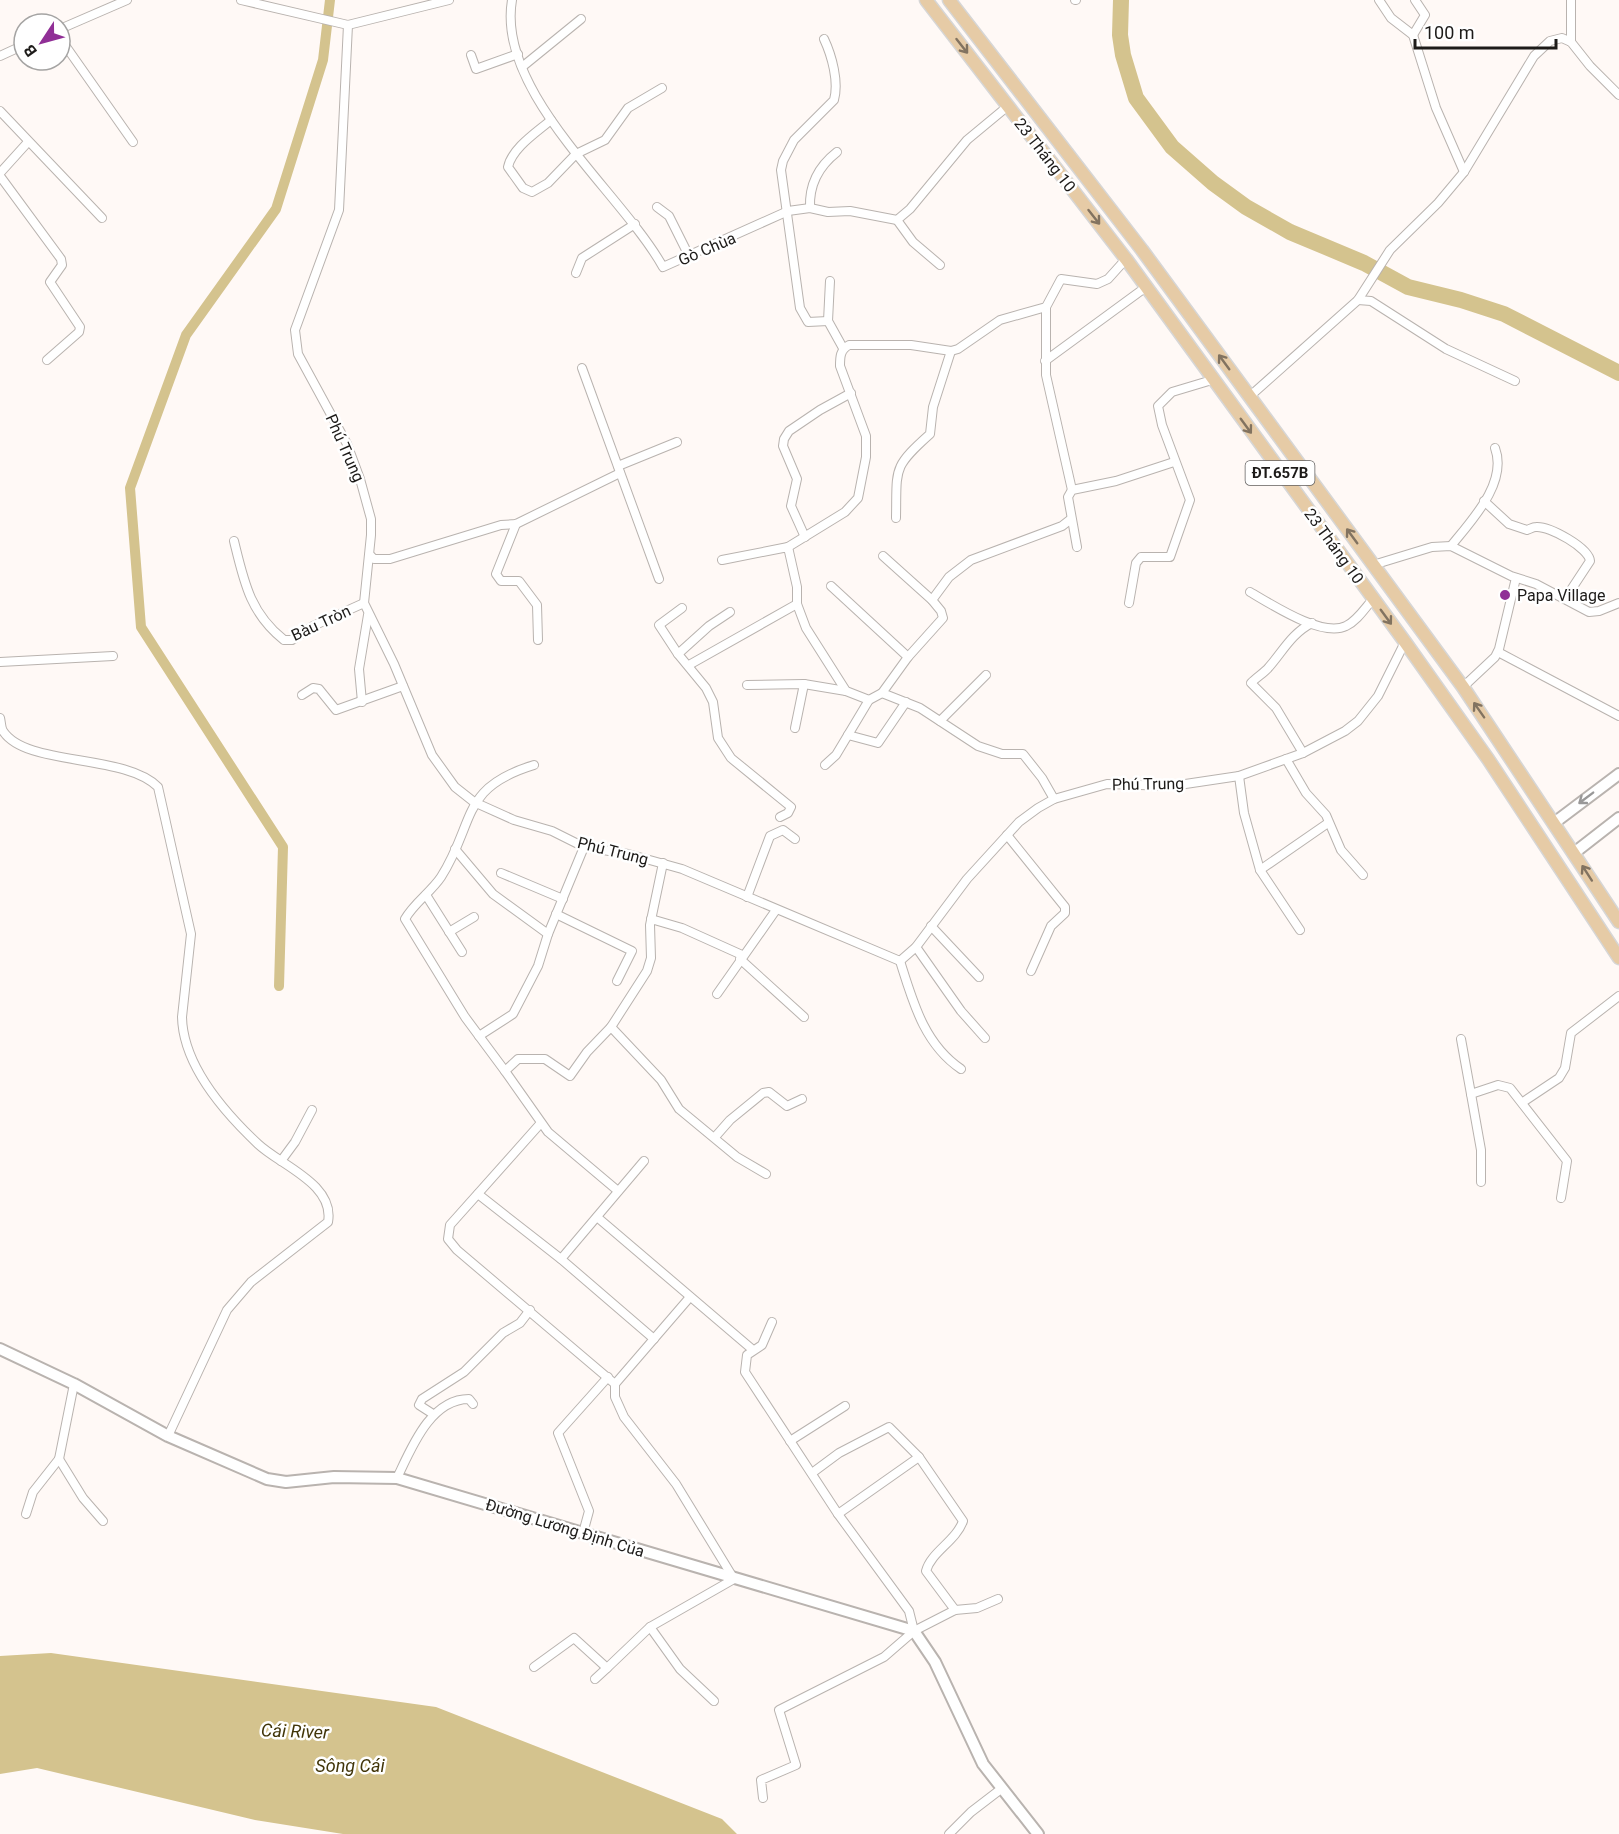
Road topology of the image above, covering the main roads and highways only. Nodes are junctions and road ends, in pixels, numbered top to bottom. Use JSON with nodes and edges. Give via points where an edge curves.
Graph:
{"nodes":[{"id":1,"x":926,"y":0,"type":"edge"},
{"id":2,"x":949,"y":0,"type":"edge"},
{"id":3,"x":1249,"y":397,"type":"junction"},
{"id":4,"x":1233,"y":409,"type":"junction"},
{"id":5,"x":1554,"y":823,"type":"junction"},
{"id":6,"x":1538,"y":834,"type":"junction"},
{"id":7,"x":1574,"y":852,"type":"junction"},
{"id":8,"x":1558,"y":864,"type":"junction"},
{"id":9,"x":1619,"y":922,"type":"edge"},
{"id":10,"x":1619,"y":958,"type":"edge"}],
"edges":[{"from":1,"to":4,"type":"main road","name":"23 Tháng 10","number":"ĐT.657B","one_way":true,"via":[[1126,259]]},
{"from":3,"to":2,"type":"main road","name":"23 Tháng 10","number":"ĐT.657B","one_way":true,"via":[[1142,250]]},
{"from":3,"to":4,"type":"main road"},
{"from":5,"to":3,"type":"main road","name":"23 Tháng 10","number":"ĐT.657B","one_way":true,"via":[[1463,687]]},
{"from":4,"to":6,"type":"main road","name":"23 Tháng 10","number":"ĐT.657B","one_way":true,"via":[[1488,759]]},
{"from":5,"to":6,"type":"main road"},
{"from":5,"to":7,"type":"main road","name":"23 Tháng 10","number":"ĐT.657B"},
{"from":6,"to":8,"type":"main road","name":"23 Tháng 10","number":"ĐT.657B"},
{"from":7,"to":8,"type":"main road"},
{"from":9,"to":7,"type":"main road","name":"23 Tháng 10","number":"ĐT.657B","one_way":true},
{"from":8,"to":10,"type":"main road","name":"23 Tháng 10","number":"ĐT.657B"}]}
